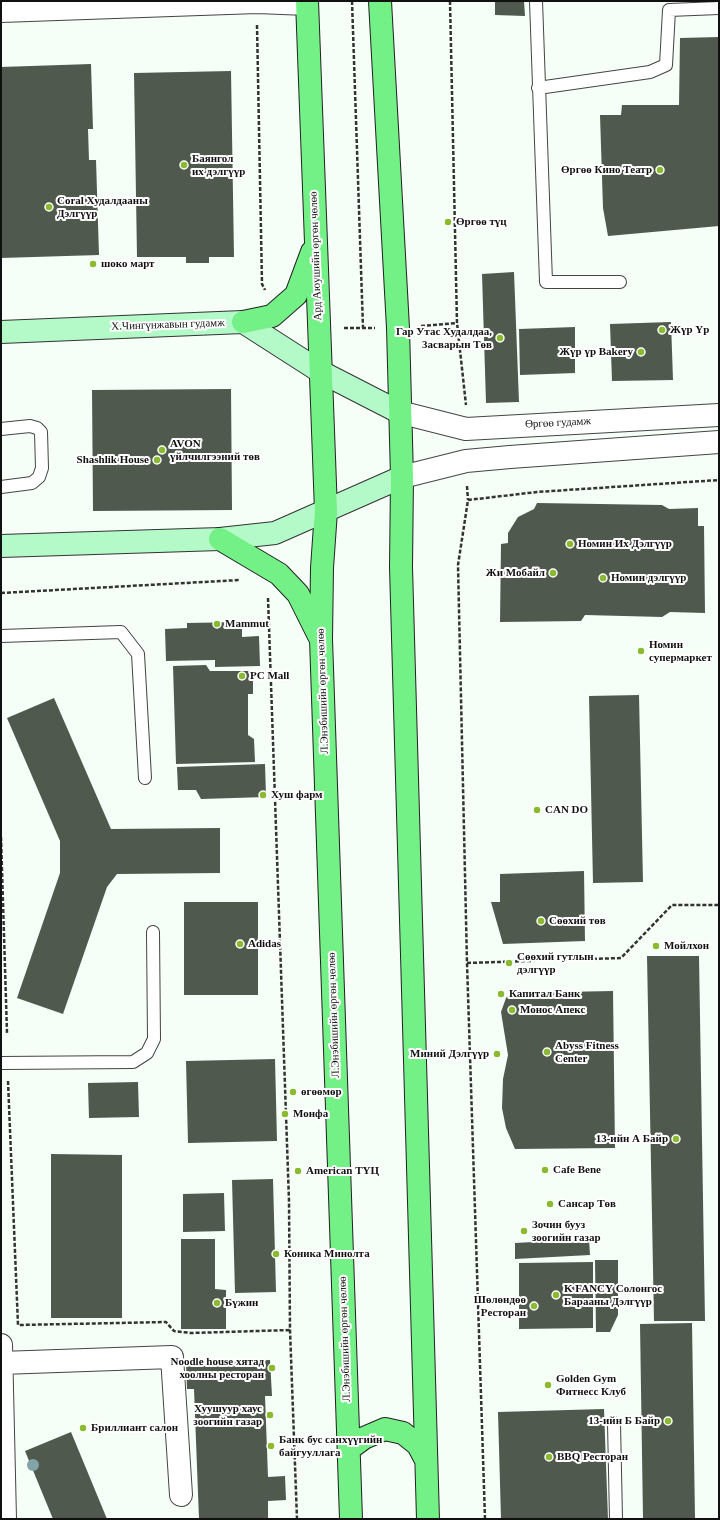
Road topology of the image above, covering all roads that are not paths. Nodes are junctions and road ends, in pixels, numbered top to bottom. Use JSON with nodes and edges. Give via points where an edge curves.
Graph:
{"nodes":[{"id":1,"x":380,"y":1,"type":"edge"},
{"id":2,"x":536,"y":1,"type":"edge"},
{"id":3,"x":307,"y":3,"type":"edge"},
{"id":4,"x":12,"y":8,"type":"edge"},
{"id":5,"x":719,"y":8,"type":"edge"},
{"id":6,"x":538,"y":88,"type":"junction"},
{"id":7,"x":316,"y":242,"type":"junction"},
{"id":8,"x":620,"y":282,"type":"dead end"},
{"id":9,"x":243,"y":322,"type":"junction"},
{"id":10,"x":1,"y":332,"type":"edge"},
{"id":11,"x":320,"y":372,"type":"junction"},
{"id":12,"x":399,"y":412,"type":"junction"},
{"id":13,"x":719,"y":415,"type":"edge"},
{"id":14,"x":1,"y":428,"type":"edge"},
{"id":15,"x":719,"y":442,"type":"edge"},
{"id":16,"x":402,"y":477,"type":"junction"},
{"id":17,"x":1,"y":487,"type":"edge"},
{"id":18,"x":326,"y":511,"type":"junction"},
{"id":19,"x":220,"y":539,"type":"junction"},
{"id":20,"x":1,"y":546,"type":"edge"},
{"id":21,"x":1,"y":636,"type":"edge"},
{"id":22,"x":321,"y":639,"type":"junction"},
{"id":23,"x":145,"y":778,"type":"dead end"},
{"id":24,"x":153,"y":932,"type":"dead end"},
{"id":25,"x":1,"y":1063,"type":"edge"},
{"id":26,"x":1,"y":1345,"type":"edge"},
{"id":27,"x":1,"y":1363,"type":"edge"},
{"id":28,"x":614,"y":1423,"type":"dead end"},
{"id":29,"x":349,"y":1449,"type":"junction"},
{"id":30,"x":426,"y":1460,"type":"junction"},
{"id":31,"x":180,"y":1495,"type":"dead end"},
{"id":32,"x":5,"y":1519,"type":"edge"},
{"id":33,"x":351,"y":1519,"type":"edge"},
{"id":34,"x":428,"y":1519,"type":"edge"},
{"id":35,"x":616,"y":1519,"type":"edge"}],
"edges":[{"from":1,"to":12,"type":"main road","via":[[398,328]]},
{"from":2,"to":6,"type":"lane"},
{"from":3,"to":4,"type":"street"},
{"from":3,"to":7,"type":"main road","name":"Ард Аюушийн өргөн чөлөө"},
{"from":5,"to":6,"type":"lane","via":[[669,10],[666,65],[650,72]]},
{"from":6,"to":8,"type":"lane","via":[[546,282]]},
{"from":7,"to":9,"type":"main road","via":[[296,295],[272,316]]},
{"from":7,"to":11,"type":"main road","name":"Ард Аюушийн өргөн чөлөө"},
{"from":9,"to":10,"type":"main road","name":"Х.Чингүнжавын гудамж"},
{"from":9,"to":11,"type":"main road"},
{"from":11,"to":12,"type":"main road"},
{"from":11,"to":18,"type":"main road","name":"Ард Аюушийн өргөн чөлөө"},
{"from":12,"to":13,"type":"street","name":"Өргөө гудамж","via":[[466,429]]},
{"from":12,"to":16,"type":"main road"},
{"from":14,"to":17,"type":"lane","via":[[37,428],[41,432],[42,468],[32,483]]},
{"from":15,"to":16,"type":"street","via":[[466,461]]},
{"from":16,"to":18,"type":"main road"},
{"from":16,"to":30,"type":"main road","via":[[401,567]]},
{"from":18,"to":19,"type":"main road","via":[[275,533]]},
{"from":18,"to":22,"type":"main road","name":"Л.Энэбишийн өргөн чөлөө"},
{"from":19,"to":20,"type":"main road"},
{"from":19,"to":22,"type":"main road","via":[[279,574],[298,594]]},
{"from":21,"to":23,"type":"lane","via":[[121,632],[138,654]]},
{"from":22,"to":29,"type":"main road","name":"Л.Энэбишийн өргөн чөлөө"},
{"from":24,"to":25,"type":"lane","via":[[154,1039],[147,1053],[133,1062]]},
{"from":26,"to":27,"type":"street"},
{"from":27,"to":31,"type":"street","via":[[172,1357]]},
{"from":27,"to":32,"type":"street"},
{"from":28,"to":35,"type":"lane"},
{"from":29,"to":30,"type":"main road","via":[[364,1438],[384,1429],[403,1433],[418,1445]]},
{"from":29,"to":33,"type":"main road","name":"Л.Энэбишийн өргөн чөлөө"},
{"from":30,"to":34,"type":"main road"}]}
